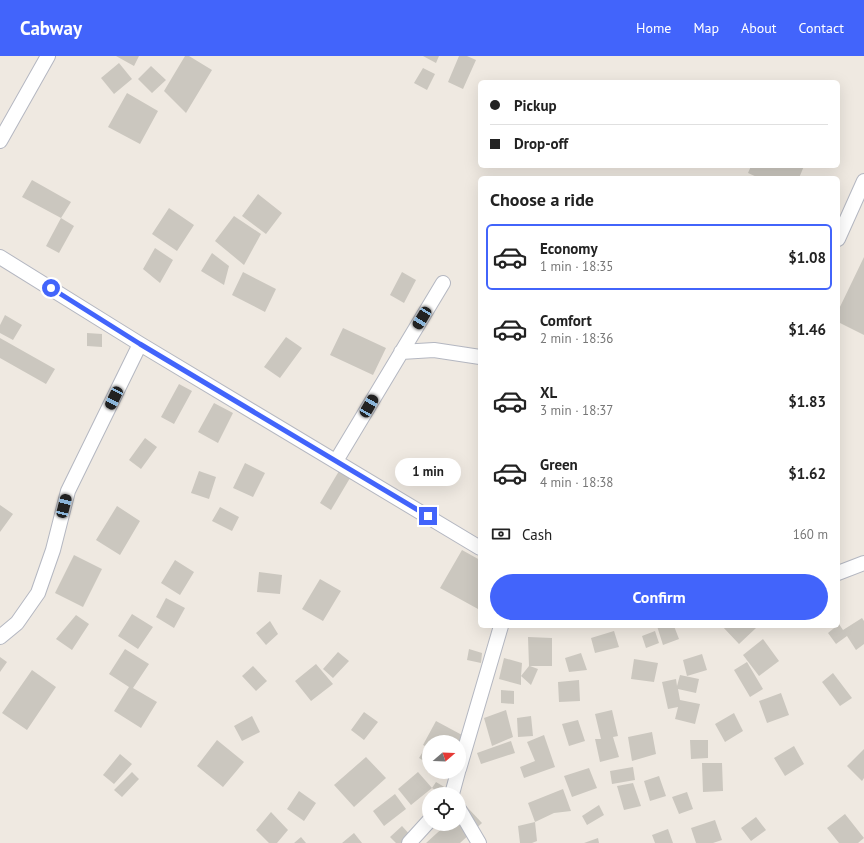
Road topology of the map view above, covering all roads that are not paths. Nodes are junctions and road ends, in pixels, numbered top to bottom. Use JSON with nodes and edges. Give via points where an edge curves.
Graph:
{"nodes":[{"id":1,"x":48,"y":56,"type":"edge"},
{"id":2,"x":0,"y":141,"type":"edge"},
{"id":3,"x":864,"y":181,"type":"edge"},
{"id":4,"x":840,"y":235,"type":"edge"},
{"id":5,"x":0,"y":257,"type":"edge"},
{"id":6,"x":443,"y":284,"type":"dead end"},
{"id":7,"x":140,"y":344,"type":"junction"},
{"id":8,"x":401,"y":352,"type":"junction"},
{"id":9,"x":478,"y":357,"type":"edge"},
{"id":10,"x":336,"y":461,"type":"junction"},
{"id":11,"x":478,"y":547,"type":"edge"},
{"id":12,"x":864,"y":563,"type":"edge"},
{"id":13,"x":840,"y":572,"type":"edge"},
{"id":14,"x":501,"y":628,"type":"edge"},
{"id":15,"x":0,"y":637,"type":"edge"},
{"id":16,"x":466,"y":746,"type":"edge"},
{"id":17,"x":466,"y":822,"type":"edge"},
{"id":18,"x":422,"y":829,"type":"edge"},
{"id":19,"x":409,"y":843,"type":"edge"},
{"id":20,"x":479,"y":843,"type":"edge"}],
"edges":[{"from":1,"to":2,"type":"street"},
{"from":3,"to":4,"type":"street"},
{"from":5,"to":7,"type":"street"},
{"from":6,"to":8,"type":"street"},
{"from":7,"to":10,"type":"street"},
{"from":7,"to":15,"type":"street","via":[[68,491],[53,550],[38,593],[17,623]]},
{"from":8,"to":9,"type":"street","via":[[434,350]]},
{"from":8,"to":10,"type":"street"},
{"from":10,"to":11,"type":"street"},
{"from":12,"to":13,"type":"street"},
{"from":14,"to":16,"type":"street"},
{"from":17,"to":20,"type":"street"},
{"from":18,"to":19,"type":"street"}]}
